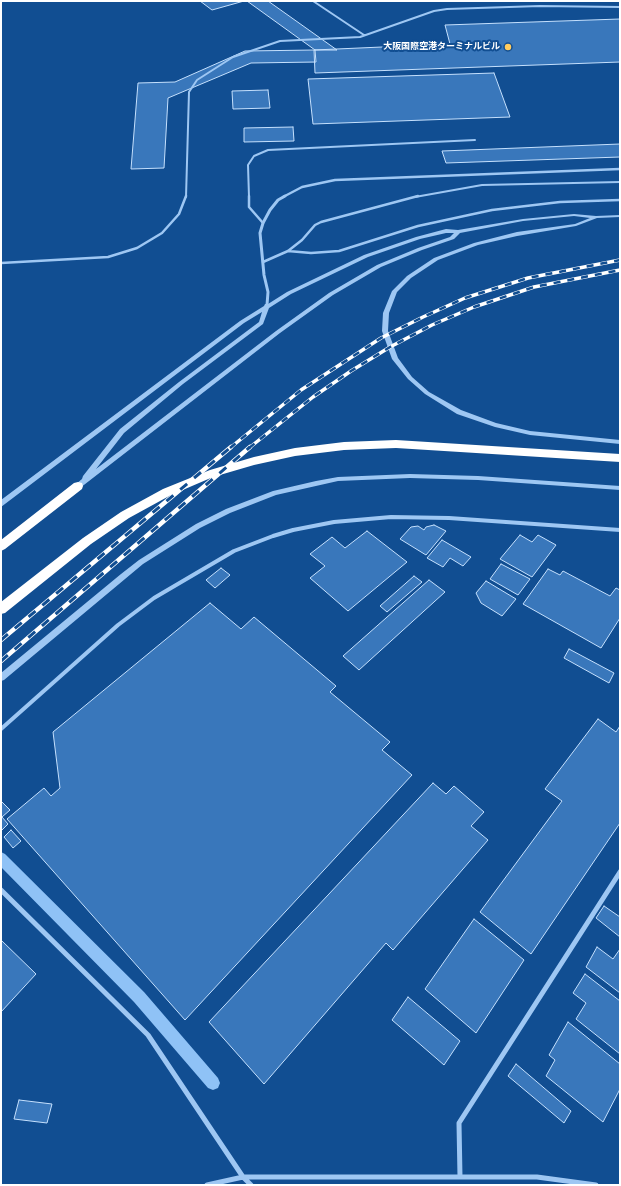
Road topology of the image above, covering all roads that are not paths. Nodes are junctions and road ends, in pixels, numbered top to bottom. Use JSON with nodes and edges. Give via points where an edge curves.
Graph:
{"nodes":[{"id":1,"x":313,"y":1,"type":"edge"},
{"id":2,"x":620,"y":7,"type":"edge"},
{"id":3,"x":364,"y":35,"type":"junction"},
{"id":4,"x":475,"y":140,"type":"dead end"},
{"id":5,"x":620,"y":169,"type":"edge"},
{"id":6,"x":620,"y":182,"type":"edge"},
{"id":7,"x":620,"y":200,"type":"edge"},
{"id":8,"x":620,"y":216,"type":"edge"},
{"id":9,"x":596,"y":218,"type":"junction"},
{"id":10,"x":263,"y":223,"type":"junction"},
{"id":11,"x":458,"y":232,"type":"junction"},
{"id":12,"x":288,"y":251,"type":"junction"},
{"id":13,"x":263,"y":262,"type":"junction"},
{"id":14,"x":1,"y":263,"type":"edge"},
{"id":15,"x":267,"y":306,"type":"junction"},
{"id":16,"x":620,"y":442,"type":"edge"},
{"id":17,"x":620,"y":458,"type":"edge"},
{"id":18,"x":78,"y":486,"type":"junction"},
{"id":19,"x":620,"y":488,"type":"edge"},
{"id":20,"x":1,"y":504,"type":"edge"},
{"id":21,"x":620,"y":530,"type":"edge"},
{"id":22,"x":1,"y":546,"type":"edge"},
{"id":23,"x":1,"y":610,"type":"edge"},
{"id":24,"x":1,"y":678,"type":"edge"},
{"id":25,"x":1,"y":729,"type":"edge"},
{"id":26,"x":620,"y":872,"type":"edge"},
{"id":27,"x":1,"y":890,"type":"edge"},
{"id":28,"x":243,"y":1177,"type":"junction"},
{"id":29,"x":460,"y":1177,"type":"junction"},
{"id":30,"x":207,"y":1185,"type":"edge"},
{"id":31,"x":251,"y":1185,"type":"edge"},
{"id":32,"x":596,"y":1185,"type":"edge"}],
"edges":[{"from":1,"to":3,"type":"lane"},
{"from":2,"to":3,"type":"lane","via":[[447,9]]},
{"from":3,"to":14,"type":"lane","via":[[280,41],[220,64],[197,80],[189,92],[184,204],[174,222],[152,240],[137,248],[108,257]]},
{"from":4,"to":10,"type":"lane","via":[[268,150],[254,156],[248,165],[249,207]]},
{"from":5,"to":10,"type":"street","via":[[336,180],[290,192],[278,200]]},
{"from":6,"to":12,"type":"lane","via":[[482,185],[444,190],[320,222]]},
{"from":7,"to":12,"type":"lane","via":[[560,202],[492,210],[418,226],[339,251]]},
{"from":8,"to":9,"type":"street"},
{"from":9,"to":11,"type":"street","via":[[574,215],[543,218]]},
{"from":9,"to":16,"type":"street","via":[[576,225],[517,234],[476,244],[436,258],[409,277],[395,291],[386,313],[385,331],[395,359],[410,378],[427,393],[459,412],[495,425],[530,432]]},
{"from":10,"to":13,"type":"street","via":[[260,233]]},
{"from":11,"to":15,"type":"street","via":[[432,234],[366,256],[329,272]]},
{"from":11,"to":18,"type":"street","via":[[452,238],[420,248],[379,266],[331,294]]},
{"from":12,"to":13,"type":"lane"},
{"from":13,"to":15,"type":"street","via":[[268,292]]},
{"from":15,"to":18,"type":"street","via":[[261,323],[122,431]]},
{"from":15,"to":20,"type":"street","via":[[186,363]]},
{"from":17,"to":23,"type":"highway","via":[[396,444],[344,446],[275,456],[234,466],[167,492],[125,515],[87,541]]},
{"from":18,"to":22,"type":"highway"},
{"from":19,"to":24,"type":"street","via":[[410,476],[338,479],[281,491],[215,517],[147,558]]},
{"from":21,"to":25,"type":"street","via":[[449,518],[391,518],[334,522],[273,536],[217,560],[154,598],[99,641]]},
{"from":26,"to":29,"type":"street","via":[[459,1123]]},
{"from":27,"to":28,"type":"street","via":[[148,1035]]},
{"from":28,"to":29,"type":"street"},
{"from":28,"to":30,"type":"street"},
{"from":28,"to":31,"type":"street"},
{"from":29,"to":32,"type":"street","via":[[537,1177]]}]}
